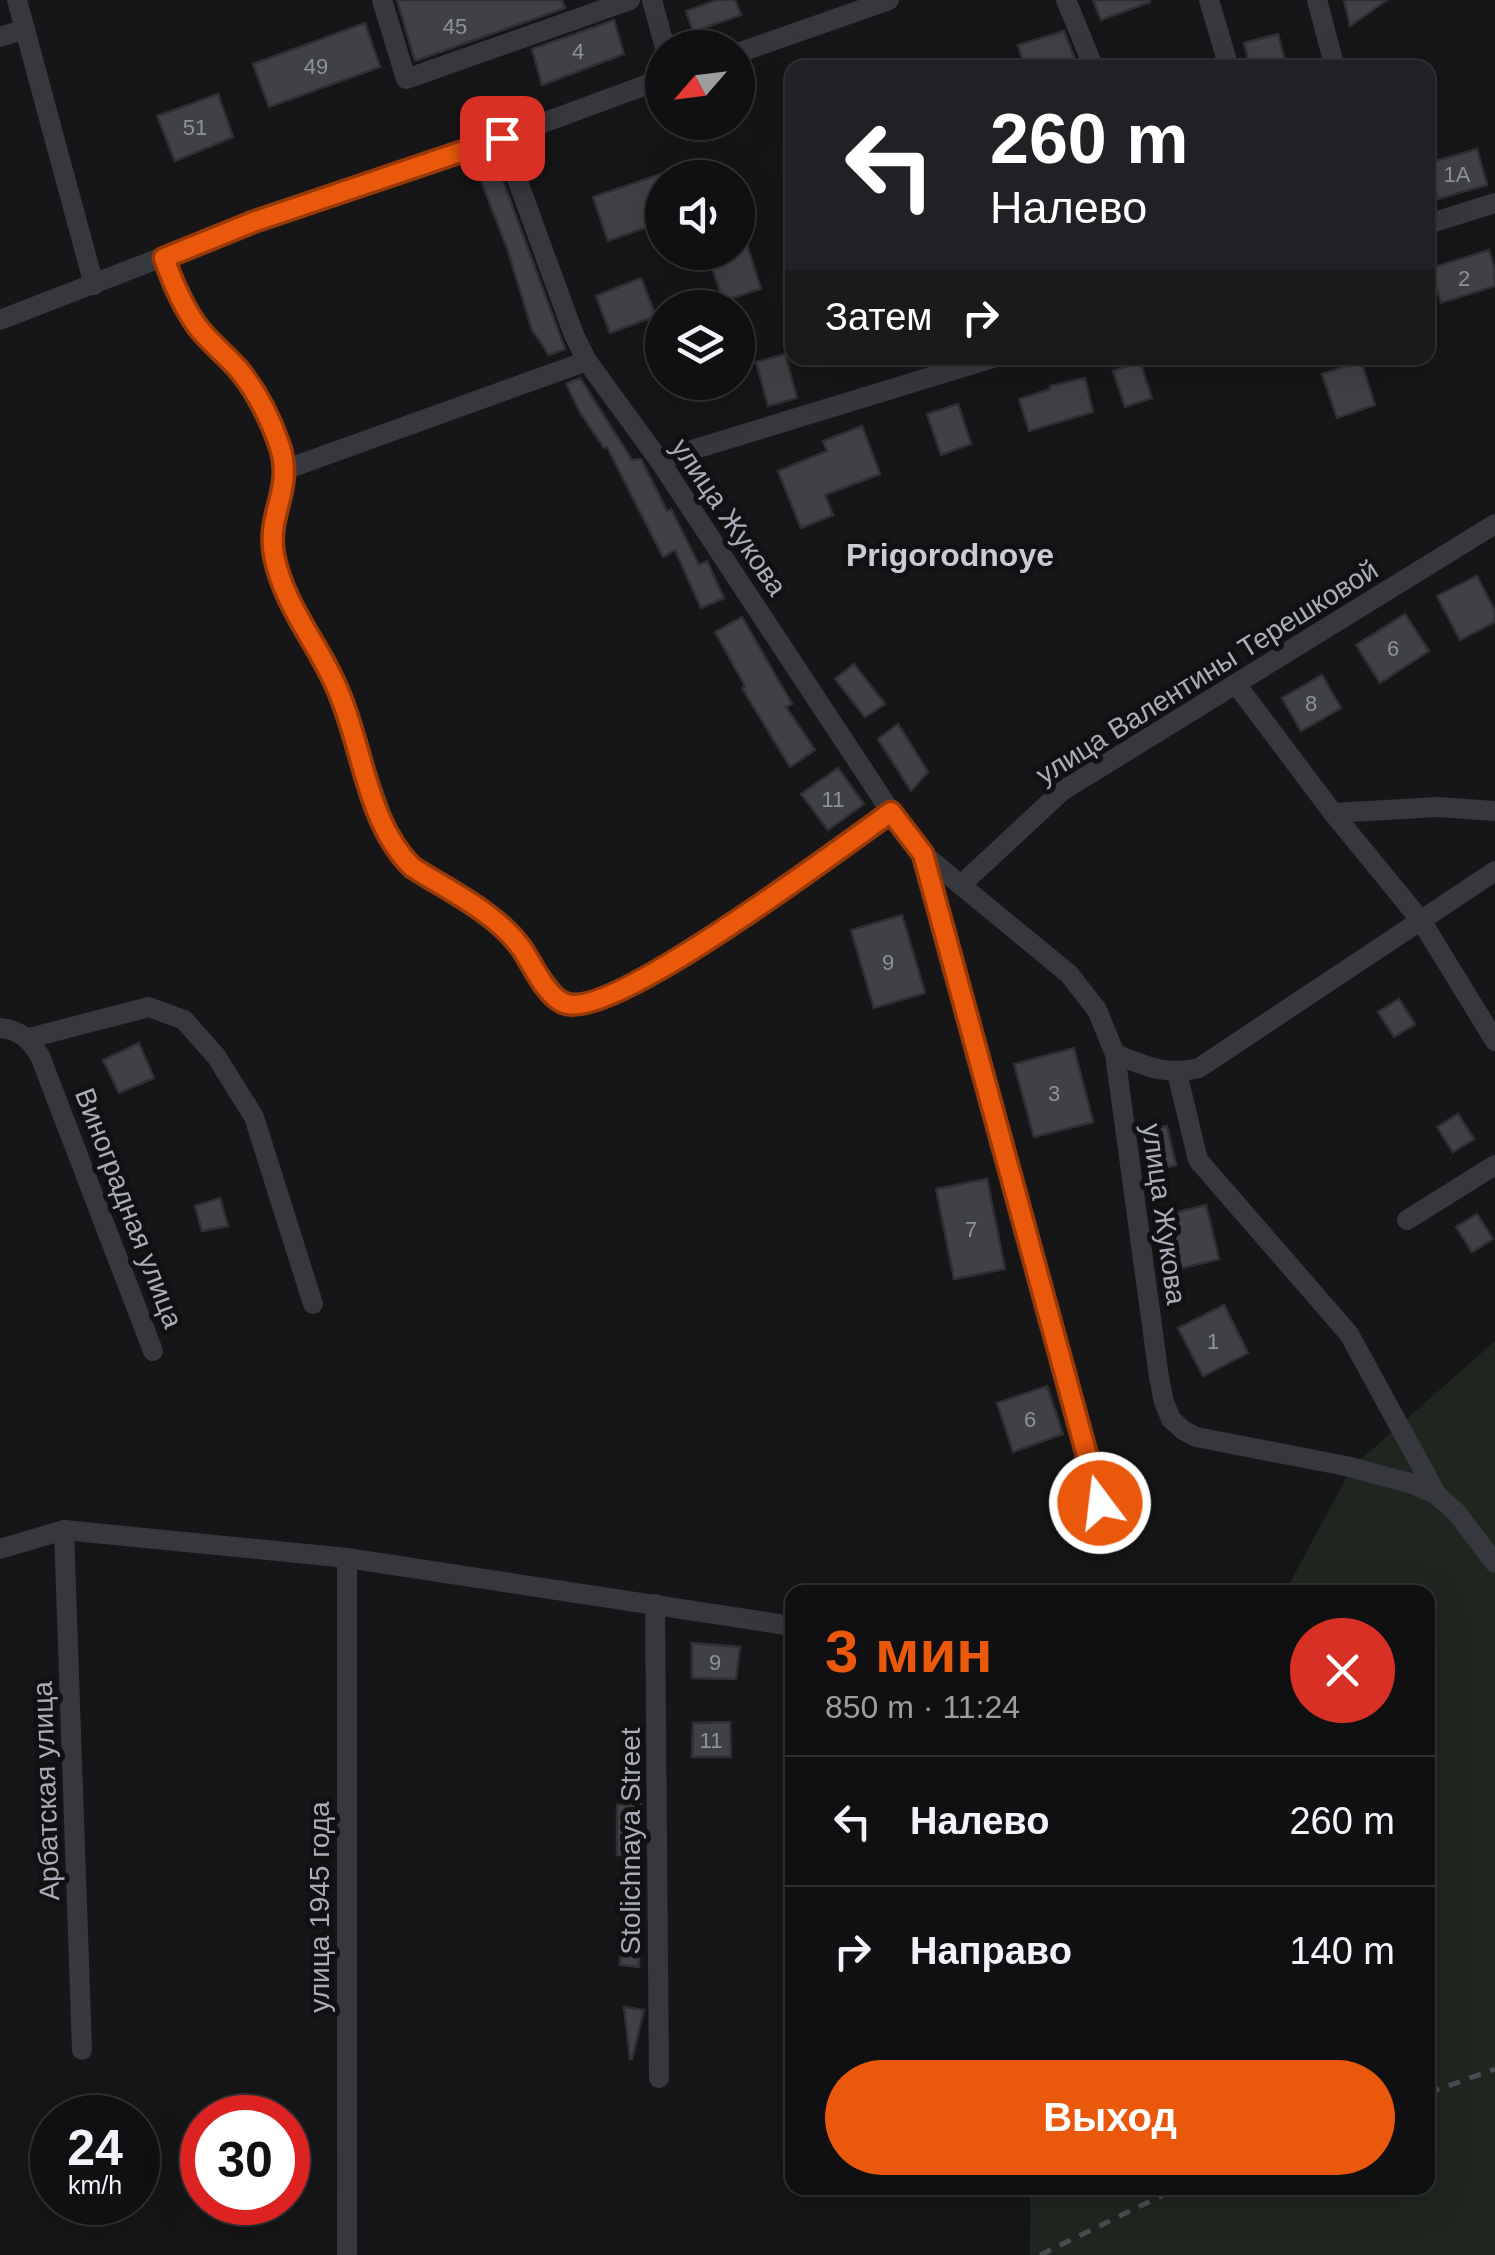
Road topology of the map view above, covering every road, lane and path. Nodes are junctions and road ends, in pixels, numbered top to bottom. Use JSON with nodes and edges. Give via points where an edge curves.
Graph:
{"nodes":[{"id":1,"x":17,"y":0,"type":"edge"},
{"id":2,"x":382,"y":0,"type":"edge"},
{"id":3,"x":630,"y":0,"type":"edge"},
{"id":4,"x":652,"y":0,"type":"edge"},
{"id":5,"x":890,"y":0,"type":"edge"},
{"id":6,"x":1066,"y":0,"type":"edge"},
{"id":7,"x":1209,"y":0,"type":"edge"},
{"id":8,"x":1316,"y":0,"type":"edge"},
{"id":9,"x":25,"y":29,"type":"junction"},
{"id":10,"x":660,"y":30,"type":"edge"},
{"id":11,"x":0,"y":37,"type":"edge"},
{"id":12,"x":755,"y":47,"type":"edge"},
{"id":13,"x":1091,"y":60,"type":"edge"},
{"id":14,"x":1226,"y":60,"type":"edge"},
{"id":15,"x":1334,"y":60,"type":"edge"},
{"id":16,"x":645,"y":85,"type":"edge"},
{"id":17,"x":502,"y":138,"type":"junction"},
{"id":18,"x":1495,"y":203,"type":"edge"},
{"id":19,"x":1435,"y":222,"type":"edge"},
{"id":20,"x":164,"y":258,"type":"junction"},
{"id":21,"x":94,"y":286,"type":"junction"},
{"id":22,"x":0,"y":320,"type":"edge"},
{"id":23,"x":587,"y":361,"type":"junction"},
{"id":24,"x":955,"y":365,"type":"edge"},
{"id":25,"x":659,"y":460,"type":"junction"},
{"id":26,"x":287,"y":469,"type":"junction"},
{"id":27,"x":1495,"y":524,"type":"edge"},
{"id":28,"x":1236,"y":684,"type":"junction"},
{"id":29,"x":1495,"y":811,"type":"edge"},
{"id":30,"x":891,"y":812,"type":"junction"},
{"id":31,"x":1333,"y":814,"type":"junction"},
{"id":32,"x":923,"y":854,"type":"junction"},
{"id":33,"x":1495,"y":871,"type":"edge"},
{"id":34,"x":962,"y":884,"type":"junction"},
{"id":35,"x":1422,"y":922,"type":"junction"},
{"id":36,"x":0,"y":1028,"type":"edge"},
{"id":37,"x":28,"y":1038,"type":"junction"},
{"id":38,"x":1495,"y":1041,"type":"edge"},
{"id":39,"x":1115,"y":1054,"type":"junction"},
{"id":40,"x":1177,"y":1073,"type":"junction"},
{"id":41,"x":1495,"y":1164,"type":"edge"},
{"id":42,"x":1407,"y":1220,"type":"dead end"},
{"id":43,"x":313,"y":1304,"type":"dead end"},
{"id":44,"x":154,"y":1351,"type":"dead end"},
{"id":45,"x":1437,"y":1495,"type":"junction"},
{"id":46,"x":64,"y":1530,"type":"junction"},
{"id":47,"x":1107,"y":1530,"type":"dead end"},
{"id":48,"x":0,"y":1549,"type":"edge"},
{"id":49,"x":347,"y":1558,"type":"junction"},
{"id":50,"x":1495,"y":1563,"type":"edge"},
{"id":51,"x":655,"y":1604,"type":"junction"},
{"id":52,"x":785,"y":1625,"type":"edge"},
{"id":53,"x":82,"y":2050,"type":"dead end"},
{"id":54,"x":659,"y":2078,"type":"dead end"},
{"id":55,"x":347,"y":2255,"type":"edge"}],
"edges":[{"from":1,"to":9,"type":"street"},
{"from":2,"to":3,"type":"street","via":[[406,80]]},
{"from":4,"to":10,"type":"street"},
{"from":5,"to":12,"type":"street"},
{"from":6,"to":13,"type":"street"},
{"from":7,"to":14,"type":"street"},
{"from":8,"to":15,"type":"street"},
{"from":9,"to":11,"type":"street"},
{"from":9,"to":21,"type":"street"},
{"from":16,"to":17,"type":"street"},
{"from":17,"to":20,"type":"street"},
{"from":17,"to":23,"type":"street","name":"улица Жукова"},
{"from":18,"to":19,"type":"street"},
{"from":20,"to":21,"type":"street"},
{"from":20,"to":26,"type":"street","via":[[189,314],[262,405]]},
{"from":21,"to":22,"type":"street"},
{"from":23,"to":25,"type":"street","name":"улица Жукова"},
{"from":23,"to":26,"type":"street"},
{"from":24,"to":25,"type":"street"},
{"from":25,"to":30,"type":"street","name":"улица Жукова"},
{"from":26,"to":30,"type":"street","via":[[273,526],[274,556],[300,624],[336,685],[390,839],[412,867],[506,930],[561,1002],[581,1004],[632,985],[744,918]]},
{"from":27,"to":28,"type":"street","name":"улица Валентины Терешковой"},
{"from":28,"to":31,"type":"street"},
{"from":28,"to":34,"type":"street","name":"улица Валентины Терешковой","via":[[1062,791]]},
{"from":29,"to":31,"type":"street","via":[[1438,807]]},
{"from":30,"to":32,"type":"street","name":"улица Жукова"},
{"from":31,"to":35,"type":"street"},
{"from":32,"to":34,"type":"street","name":"улица Жукова"},
{"from":32,"to":47,"type":"street","name":"улица Жукова"},
{"from":33,"to":35,"type":"street"},
{"from":34,"to":39,"type":"street","name":"улица Жукова","via":[[1069,974],[1097,1010]]},
{"from":35,"to":38,"type":"street"},
{"from":35,"to":40,"type":"street","via":[[1199,1068]]},
{"from":36,"to":37,"type":"street"},
{"from":37,"to":43,"type":"street","via":[[149,1007],[184,1020],[254,1117]]},
{"from":37,"to":44,"type":"street","name":"Виноградная улица","via":[[52,1084]]},
{"from":39,"to":40,"type":"street"},
{"from":39,"to":45,"type":"street","name":"улица Жукова","via":[[1158,1377],[1172,1418],[1196,1437],[1346,1466]]},
{"from":40,"to":45,"type":"street","via":[[1198,1160],[1350,1334]]},
{"from":41,"to":42,"type":"street"},
{"from":45,"to":50,"type":"street"},
{"from":46,"to":48,"type":"street"},
{"from":46,"to":49,"type":"street"},
{"from":46,"to":53,"type":"street","name":"Арбатская улица"},
{"from":49,"to":51,"type":"street"},
{"from":49,"to":55,"type":"street","name":"улица 1945 года"},
{"from":51,"to":52,"type":"street"},
{"from":51,"to":54,"type":"street","name":"Stolichnaya Street"}]}
